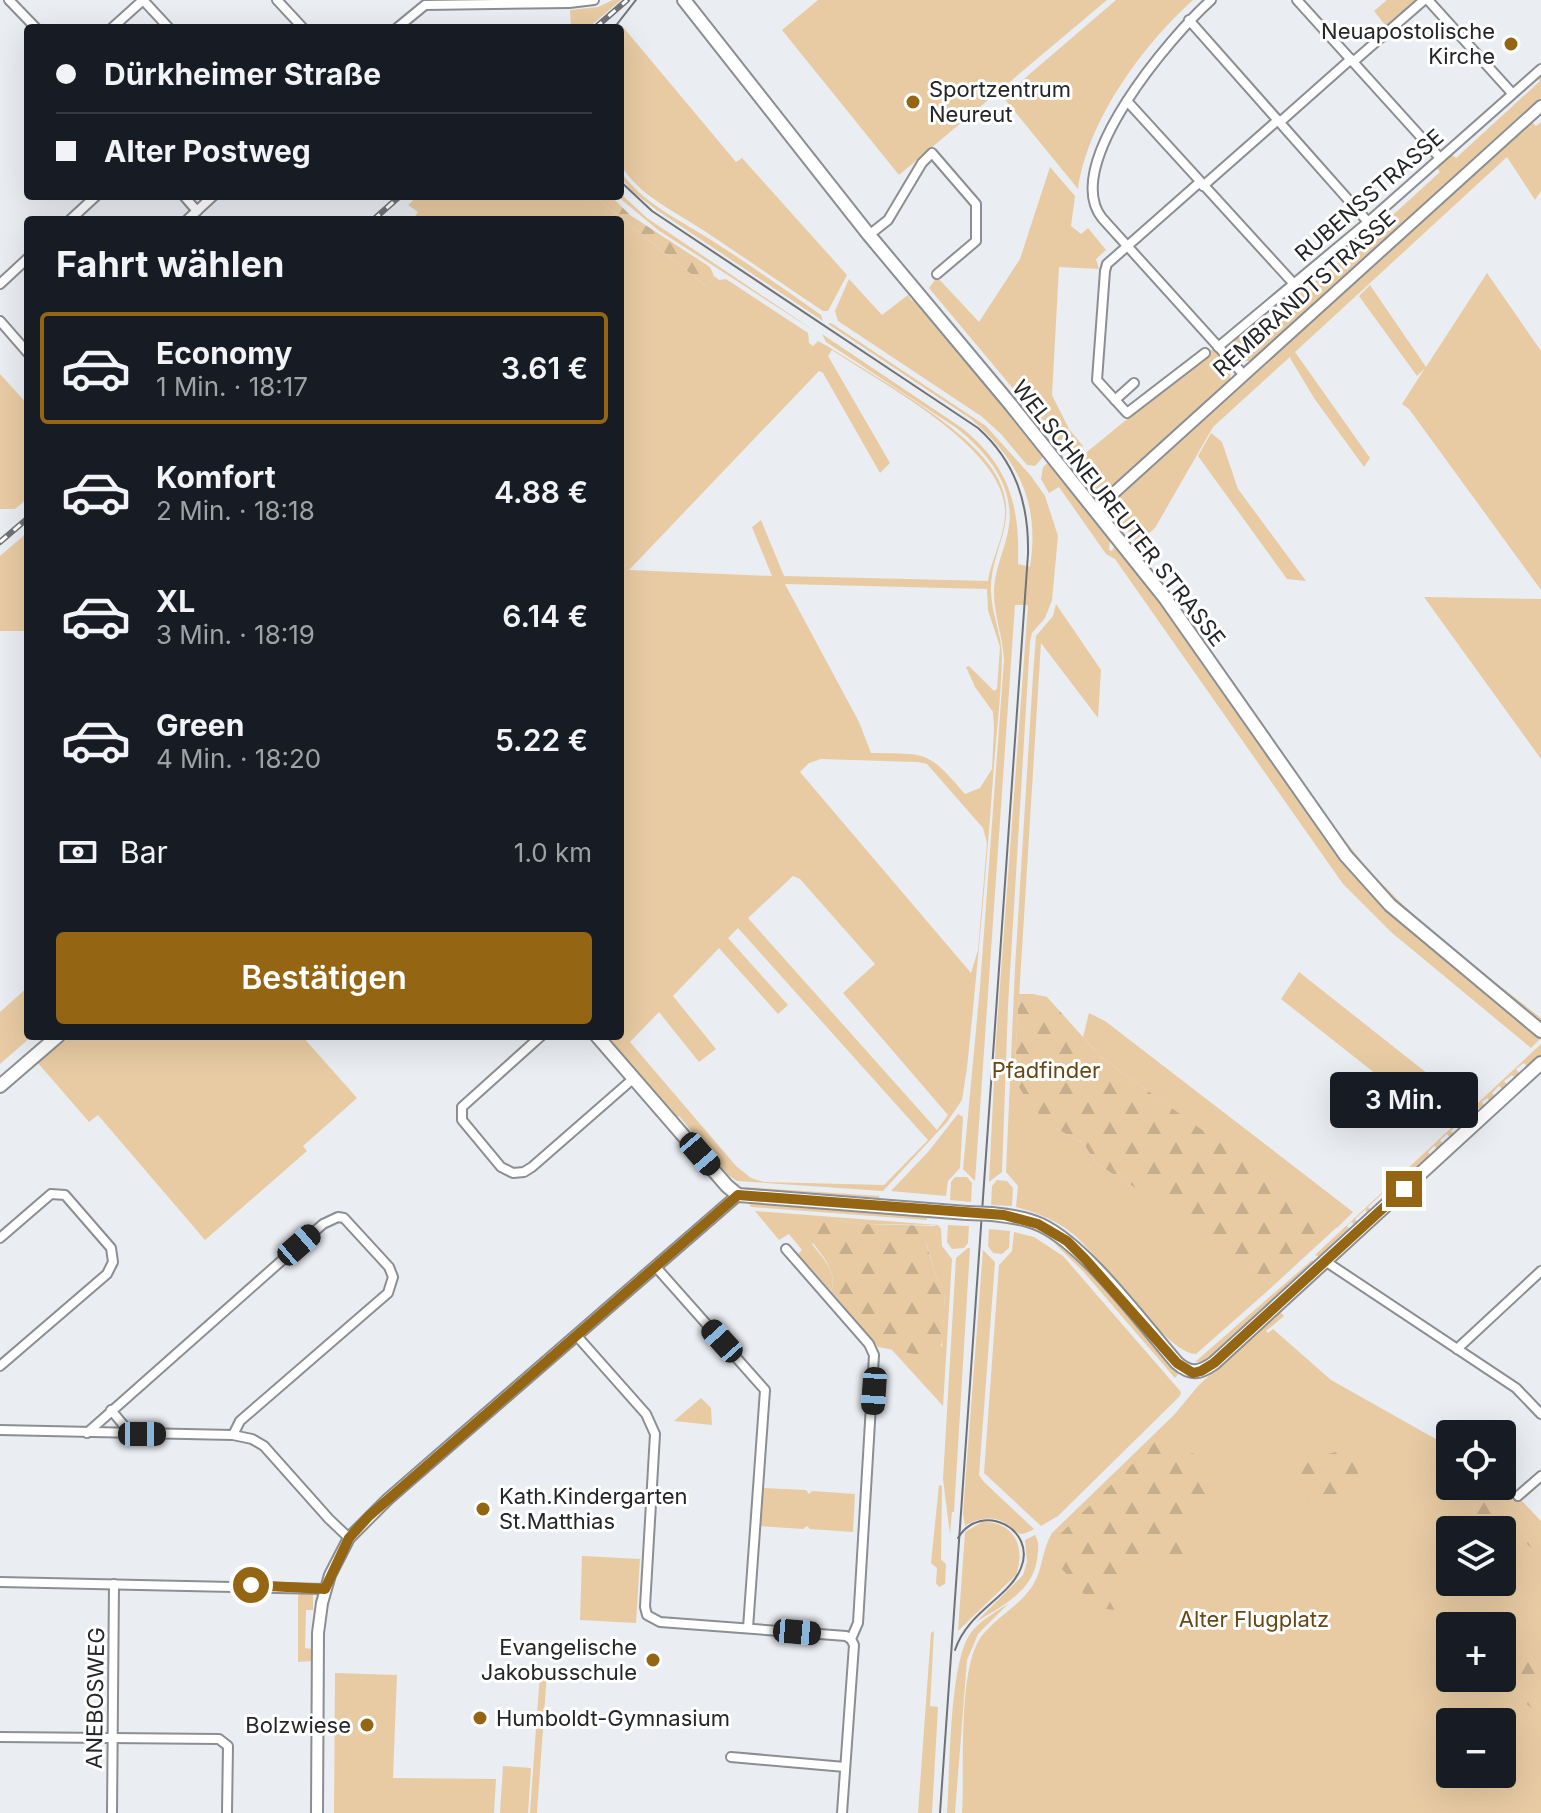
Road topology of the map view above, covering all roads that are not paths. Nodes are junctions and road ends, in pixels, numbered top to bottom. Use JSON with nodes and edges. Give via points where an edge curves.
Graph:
{"nodes":[{"id":1,"x":9,"y":0,"type":"edge"},
{"id":2,"x":143,"y":0,"type":"edge"},
{"id":3,"x":277,"y":0,"type":"edge"},
{"id":4,"x":594,"y":0,"type":"edge"},
{"id":5,"x":684,"y":0,"type":"edge"},
{"id":6,"x":1211,"y":0,"type":"edge"},
{"id":7,"x":1297,"y":0,"type":"edge"},
{"id":8,"x":1426,"y":0,"type":"edge"},
{"id":9,"x":419,"y":3,"type":"edge"},
{"id":10,"x":1189,"y":20,"type":"junction"},
{"id":11,"x":32,"y":24,"type":"edge"},
{"id":12,"x":116,"y":24,"type":"edge"},
{"id":13,"x":165,"y":24,"type":"edge"},
{"id":14,"x":299,"y":24,"type":"edge"},
{"id":15,"x":401,"y":24,"type":"edge"},
{"id":16,"x":1352,"y":61,"type":"junction"},
{"id":17,"x":1541,"y":69,"type":"edge"},
{"id":18,"x":1511,"y":92,"type":"junction"},
{"id":19,"x":1127,"y":101,"type":"junction"},
{"id":20,"x":1541,"y":106,"type":"edge"},
{"id":21,"x":1279,"y":121,"type":"junction"},
{"id":22,"x":1440,"y":158,"type":"junction"},
{"id":23,"x":1202,"y":184,"type":"junction"},
{"id":24,"x":92,"y":200,"type":"edge"},
{"id":25,"x":187,"y":200,"type":"edge"},
{"id":26,"x":209,"y":200,"type":"edge"},
{"id":27,"x":197,"y":211,"type":"junction"},
{"id":28,"x":74,"y":216,"type":"edge"},
{"id":29,"x":191,"y":216,"type":"edge"},
{"id":30,"x":1368,"y":222,"type":"junction"},
{"id":31,"x":869,"y":235,"type":"junction"},
{"id":32,"x":1128,"y":246,"type":"junction"},
{"id":33,"x":24,"y":262,"type":"edge"},
{"id":34,"x":937,"y":274,"type":"dead end"},
{"id":35,"x":0,"y":284,"type":"edge"},
{"id":36,"x":1294,"y":284,"type":"junction"},
{"id":37,"x":0,"y":321,"type":"edge"},
{"id":38,"x":1218,"y":347,"type":"junction"},
{"id":39,"x":24,"y":348,"type":"edge"},
{"id":40,"x":1205,"y":353,"type":"dead end"},
{"id":41,"x":1243,"y":374,"type":"junction"},
{"id":42,"x":1134,"y":383,"type":"dead end"},
{"id":43,"x":1115,"y":400,"type":"junction"},
{"id":44,"x":1095,"y":510,"type":"junction"},
{"id":45,"x":1541,"y":1031,"type":"edge"},
{"id":46,"x":53,"y":1040,"type":"edge"},
{"id":47,"x":537,"y":1040,"type":"edge"},
{"id":48,"x":601,"y":1040,"type":"edge"},
{"id":49,"x":1541,"y":1063,"type":"edge"},
{"id":50,"x":634,"y":1078,"type":"junction"},
{"id":51,"x":0,"y":1086,"type":"edge"},
{"id":52,"x":738,"y":1195,"type":"junction"},
{"id":53,"x":0,"y":1238,"type":"edge"},
{"id":54,"x":786,"y":1249,"type":"dead end"},
{"id":55,"x":1325,"y":1261,"type":"junction"},
{"id":56,"x":655,"y":1266,"type":"junction"},
{"id":57,"x":1541,"y":1271,"type":"edge"},
{"id":58,"x":576,"y":1335,"type":"junction"},
{"id":59,"x":1457,"y":1349,"type":"junction"},
{"id":60,"x":0,"y":1366,"type":"edge"},
{"id":61,"x":111,"y":1410,"type":"junction"},
{"id":62,"x":1541,"y":1414,"type":"edge"},
{"id":63,"x":0,"y":1430,"type":"edge"},
{"id":64,"x":87,"y":1433,"type":"junction"},
{"id":65,"x":131,"y":1434,"type":"junction"},
{"id":66,"x":233,"y":1435,"type":"junction"},
{"id":67,"x":1541,"y":1476,"type":"edge"},
{"id":68,"x":1518,"y":1496,"type":"dead end"},
{"id":69,"x":349,"y":1538,"type":"junction"},
{"id":70,"x":0,"y":1582,"type":"edge"},
{"id":71,"x":114,"y":1584,"type":"junction"},
{"id":72,"x":325,"y":1589,"type":"junction"},
{"id":73,"x":748,"y":1628,"type":"junction"},
{"id":74,"x":851,"y":1639,"type":"junction"},
{"id":75,"x":0,"y":1737,"type":"edge"},
{"id":76,"x":113,"y":1738,"type":"junction"},
{"id":77,"x":731,"y":1757,"type":"dead end"},
{"id":78,"x":845,"y":1767,"type":"junction"},
{"id":79,"x":112,"y":1813,"type":"edge"},
{"id":80,"x":227,"y":1813,"type":"edge"},
{"id":81,"x":317,"y":1813,"type":"edge"},
{"id":82,"x":842,"y":1813,"type":"edge"}],
"edges":[{"from":1,"to":11,"type":"street"},
{"from":2,"to":12,"type":"street"},
{"from":2,"to":13,"type":"street"},
{"from":3,"to":14,"type":"street"},
{"from":4,"to":9,"type":"street"},
{"from":5,"to":31,"type":"main road","name":"WELSCHNEUREUTER STRASSE"},
{"from":6,"to":10,"type":"street"},
{"from":7,"to":16,"type":"street"},
{"from":8,"to":16,"type":"street"},
{"from":8,"to":18,"type":"street"},
{"from":9,"to":15,"type":"street"},
{"from":10,"to":19,"type":"street"},
{"from":10,"to":21,"type":"street"},
{"from":16,"to":21,"type":"street"},
{"from":16,"to":22,"type":"street"},
{"from":17,"to":18,"type":"street","name":"RUBENSSTRASSE"},
{"from":18,"to":22,"type":"street","name":"RUBENSSTRASSE"},
{"from":19,"to":23,"type":"street"},
{"from":19,"to":32,"type":"street","via":[[1103,148],[1092,193],[1098,213]]},
{"from":20,"to":41,"type":"street","name":"REMBRANDTSTRASSE"},
{"from":21,"to":23,"type":"street"},
{"from":21,"to":30,"type":"street"},
{"from":22,"to":30,"type":"street","name":"RUBENSSTRASSE"},
{"from":23,"to":32,"type":"street"},
{"from":23,"to":36,"type":"street"},
{"from":24,"to":28,"type":"street"},
{"from":25,"to":27,"type":"street"},
{"from":26,"to":27,"type":"street"},
{"from":27,"to":29,"type":"street"},
{"from":30,"to":36,"type":"street","name":"RUBENSSTRASSE"},
{"from":31,"to":34,"type":"street","via":[[888,220],[932,153],[978,207],[976,241]]},
{"from":31,"to":44,"type":"main road","name":"WELSCHNEUREUTER STRASSE"},
{"from":32,"to":38,"type":"street"},
{"from":32,"to":43,"type":"street","via":[[1105,271],[1097,380]]},
{"from":33,"to":35,"type":"street"},
{"from":36,"to":38,"type":"street","name":"RUBENSSTRASSE"},
{"from":37,"to":39,"type":"street"},
{"from":38,"to":41,"type":"street"},
{"from":40,"to":43,"type":"street","via":[[1127,413]]},
{"from":41,"to":44,"type":"street","name":"REMBRANDTSTRASSE"},
{"from":42,"to":43,"type":"street"},
{"from":44,"to":45,"type":"main road","name":"WELSCHNEUREUTER STRASSE","via":[[1165,598],[1346,856],[1390,905]]},
{"from":46,"to":51,"type":"main road"},
{"from":47,"to":50,"type":"street","via":[[462,1107],[462,1120],[501,1167],[513,1173],[524,1172]]},
{"from":48,"to":50,"type":"main road"},
{"from":49,"to":55,"type":"main road"},
{"from":50,"to":52,"type":"main road"},
{"from":52,"to":55,"type":"main road","bridge":true,"via":[[992,1214],[1038,1224],[1067,1241],[1188,1371],[1214,1363]]},
{"from":52,"to":56,"type":"street"},
{"from":53,"to":60,"type":"street","via":[[58,1193],[113,1253],[107,1274]]},
{"from":54,"to":74,"type":"street","via":[[874,1355],[858,1623]]},
{"from":55,"to":59,"type":"street"},
{"from":56,"to":58,"type":"street"},
{"from":56,"to":73,"type":"street","via":[[765,1390]]},
{"from":57,"to":59,"type":"street"},
{"from":58,"to":69,"type":"street"},
{"from":58,"to":73,"type":"street","via":[[646,1414],[655,1434],[647,1615],[660,1622]]},
{"from":59,"to":62,"type":"street","via":[[1516,1388]]},
{"from":61,"to":64,"type":"street"},
{"from":61,"to":65,"type":"street"},
{"from":61,"to":66,"type":"street","via":[[323,1224],[344,1218],[389,1267],[393,1277],[388,1293],[240,1421]]},
{"from":63,"to":64,"type":"street"},
{"from":64,"to":65,"type":"street"},
{"from":65,"to":66,"type":"street"},
{"from":66,"to":69,"type":"street","via":[[264,1446]]},
{"from":67,"to":68,"type":"street"},
{"from":69,"to":72,"type":"street"},
{"from":70,"to":71,"type":"street"},
{"from":71,"to":72,"type":"street"},
{"from":71,"to":76,"type":"street","name":"ANEBOSWEG"},
{"from":72,"to":81,"type":"street","via":[[318,1633]]},
{"from":73,"to":74,"type":"street"},
{"from":74,"to":78,"type":"street"},
{"from":75,"to":76,"type":"street"},
{"from":76,"to":79,"type":"street","name":"ANEBOSWEG"},
{"from":76,"to":80,"type":"street","via":[[219,1739],[228,1746]]},
{"from":77,"to":78,"type":"street"},
{"from":78,"to":82,"type":"street"}]}
